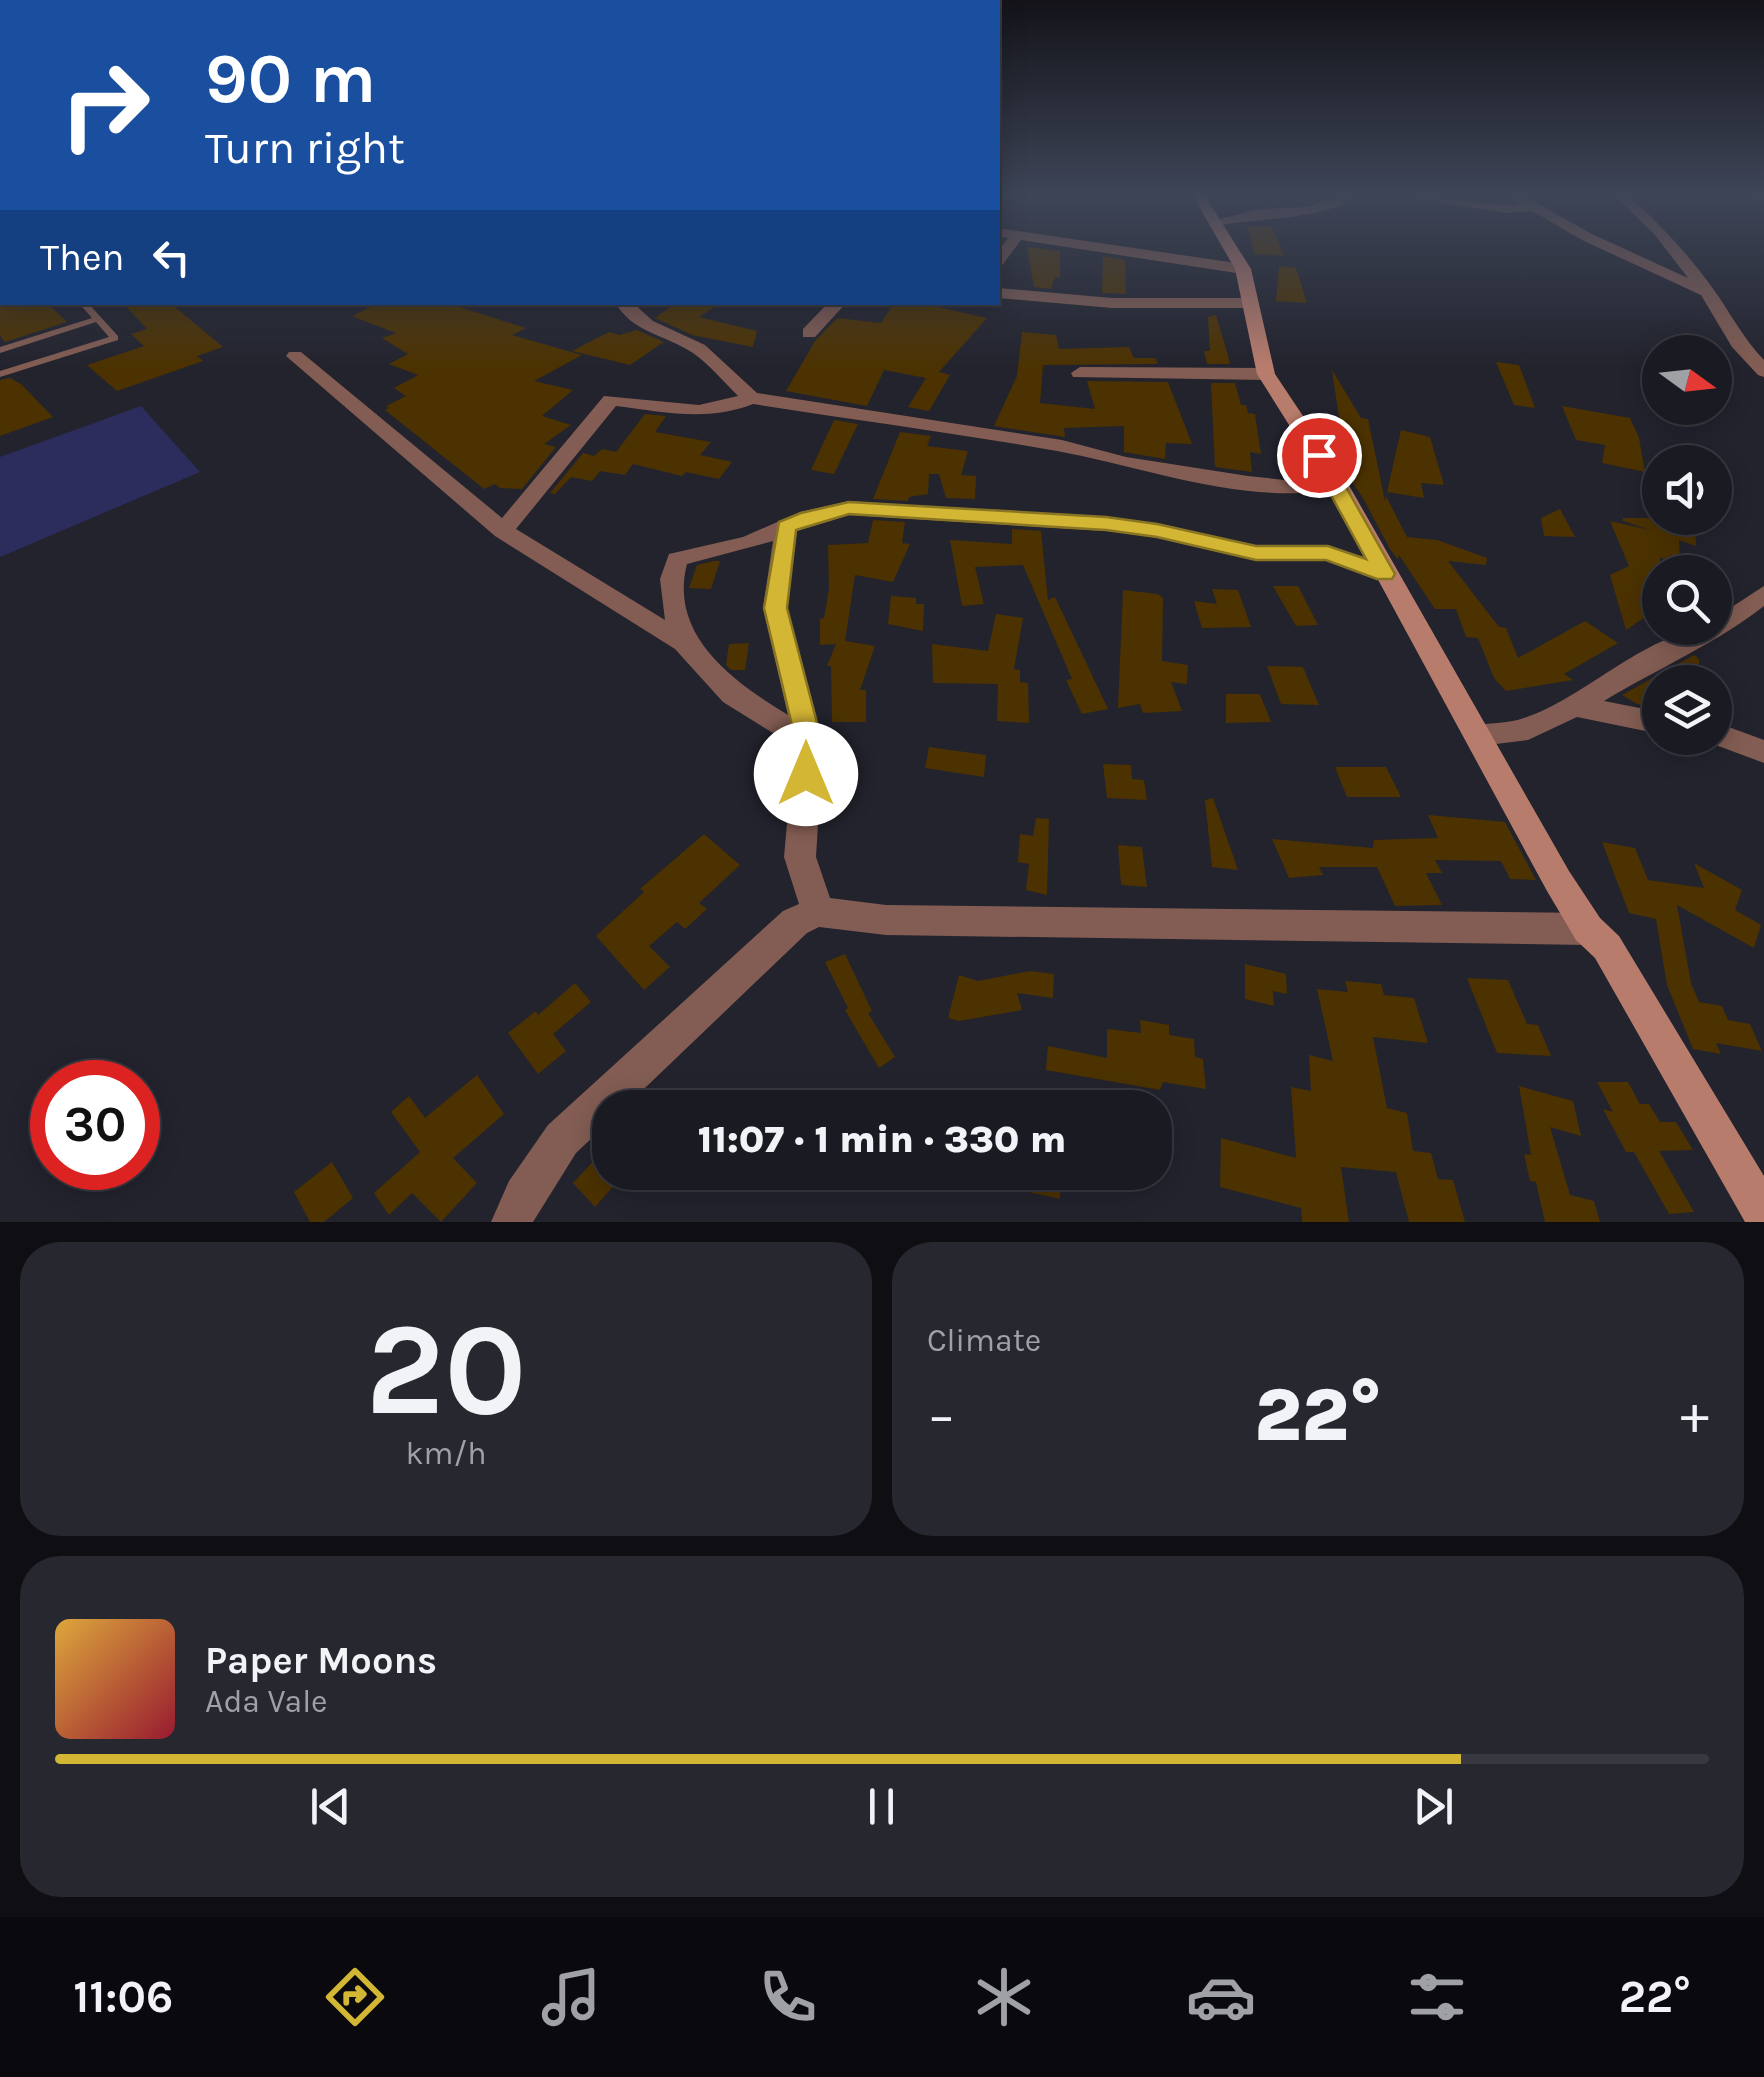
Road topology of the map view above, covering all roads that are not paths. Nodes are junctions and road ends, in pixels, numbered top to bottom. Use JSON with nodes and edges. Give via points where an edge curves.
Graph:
{"nodes":[{"id":1,"x":1141,"y":253,"type":"edge"},
{"id":2,"x":1234,"y":253,"type":"edge"},
{"id":3,"x":1627,"y":253,"type":"edge"},
{"id":4,"x":1677,"y":253,"type":"edge"},
{"id":5,"x":1244,"y":269,"type":"junction"},
{"id":6,"x":1000,"y":293,"type":"edge"},
{"id":7,"x":1708,"y":293,"type":"junction"},
{"id":8,"x":1248,"y":303,"type":"junction"},
{"id":9,"x":85,"y":305,"type":"edge"},
{"id":10,"x":625,"y":305,"type":"edge"},
{"id":11,"x":836,"y":305,"type":"edge"},
{"id":12,"x":97,"y":319,"type":"junction"},
{"id":13,"x":809,"y":333,"type":"dead end"},
{"id":14,"x":0,"y":350,"type":"edge"},
{"id":15,"x":295,"y":356,"type":"dead end"},
{"id":16,"x":1764,"y":372,"type":"edge"},
{"id":17,"x":1080,"y":373,"type":"dead end"},
{"id":18,"x":0,"y":374,"type":"edge"},
{"id":19,"x":1266,"y":374,"type":"junction"},
{"id":20,"x":751,"y":398,"type":"junction"},
{"id":21,"x":1336,"y":482,"type":"junction"},
{"id":22,"x":786,"y":527,"type":"junction"},
{"id":23,"x":503,"y":530,"type":"junction"},
{"id":24,"x":1384,"y":574,"type":"junction"},
{"id":25,"x":1764,"y":594,"type":"edge"},
{"id":26,"x":684,"y":643,"type":"junction"},
{"id":27,"x":1574,"y":706,"type":"junction"},
{"id":28,"x":1642,"y":720,"type":"edge"},
{"id":29,"x":1480,"y":735,"type":"junction"},
{"id":30,"x":1732,"y":740,"type":"edge"},
{"id":31,"x":809,"y":742,"type":"junction"},
{"id":32,"x":1764,"y":752,"type":"edge"},
{"id":33,"x":818,"y":912,"type":"junction"},
{"id":34,"x":1588,"y":929,"type":"junction"},
{"id":35,"x":1764,"y":1216,"type":"edge"},
{"id":36,"x":512,"y":1222,"type":"edge"}],
"edges":[{"from":1,"to":5,"type":"street"},
{"from":2,"to":5,"type":"street"},
{"from":3,"to":7,"type":"street"},
{"from":4,"to":7,"type":"street"},
{"from":5,"to":8,"type":"street"},
{"from":6,"to":8,"type":"street","via":[[1084,302]]},
{"from":7,"to":16,"type":"street"},
{"from":8,"to":19,"type":"street"},
{"from":9,"to":12,"type":"lane"},
{"from":10,"to":20,"type":"street","via":[[647,326],[700,350]]},
{"from":11,"to":13,"type":"street"},
{"from":12,"to":14,"type":"lane"},
{"from":12,"to":18,"type":"lane","via":[[115,338]]},
{"from":15,"to":23,"type":"street"},
{"from":17,"to":19,"type":"street"},
{"from":19,"to":21,"type":"street"},
{"from":20,"to":21,"type":"street","via":[[1248,482],[1302,488]]},
{"from":20,"to":23,"type":"street","via":[[699,411],[612,400]]},
{"from":21,"to":24,"type":"street"},
{"from":22,"to":24,"type":"street","via":[[849,508],[1106,524],[1256,553],[1328,553]]},
{"from":22,"to":26,"type":"street","via":[[750,543],[678,559],[674,602]]},
{"from":22,"to":31,"type":"street","via":[[775,608]]},
{"from":23,"to":26,"type":"street"},
{"from":24,"to":29,"type":"street"},
{"from":25,"to":27,"type":"street","via":[[1724,625]]},
{"from":26,"to":31,"type":"street","via":[[733,696]]},
{"from":27,"to":28,"type":"street"},
{"from":27,"to":29,"type":"street","via":[[1528,729]]},
{"from":29,"to":34,"type":"street"},
{"from":30,"to":32,"type":"street"},
{"from":31,"to":33,"type":"street","via":[[800,857]]},
{"from":33,"to":34,"type":"street","via":[[886,920]]},
{"from":33,"to":36,"type":"street","via":[[795,922],[562,1139]]},
{"from":34,"to":35,"type":"street","via":[[1606,947]]}]}
